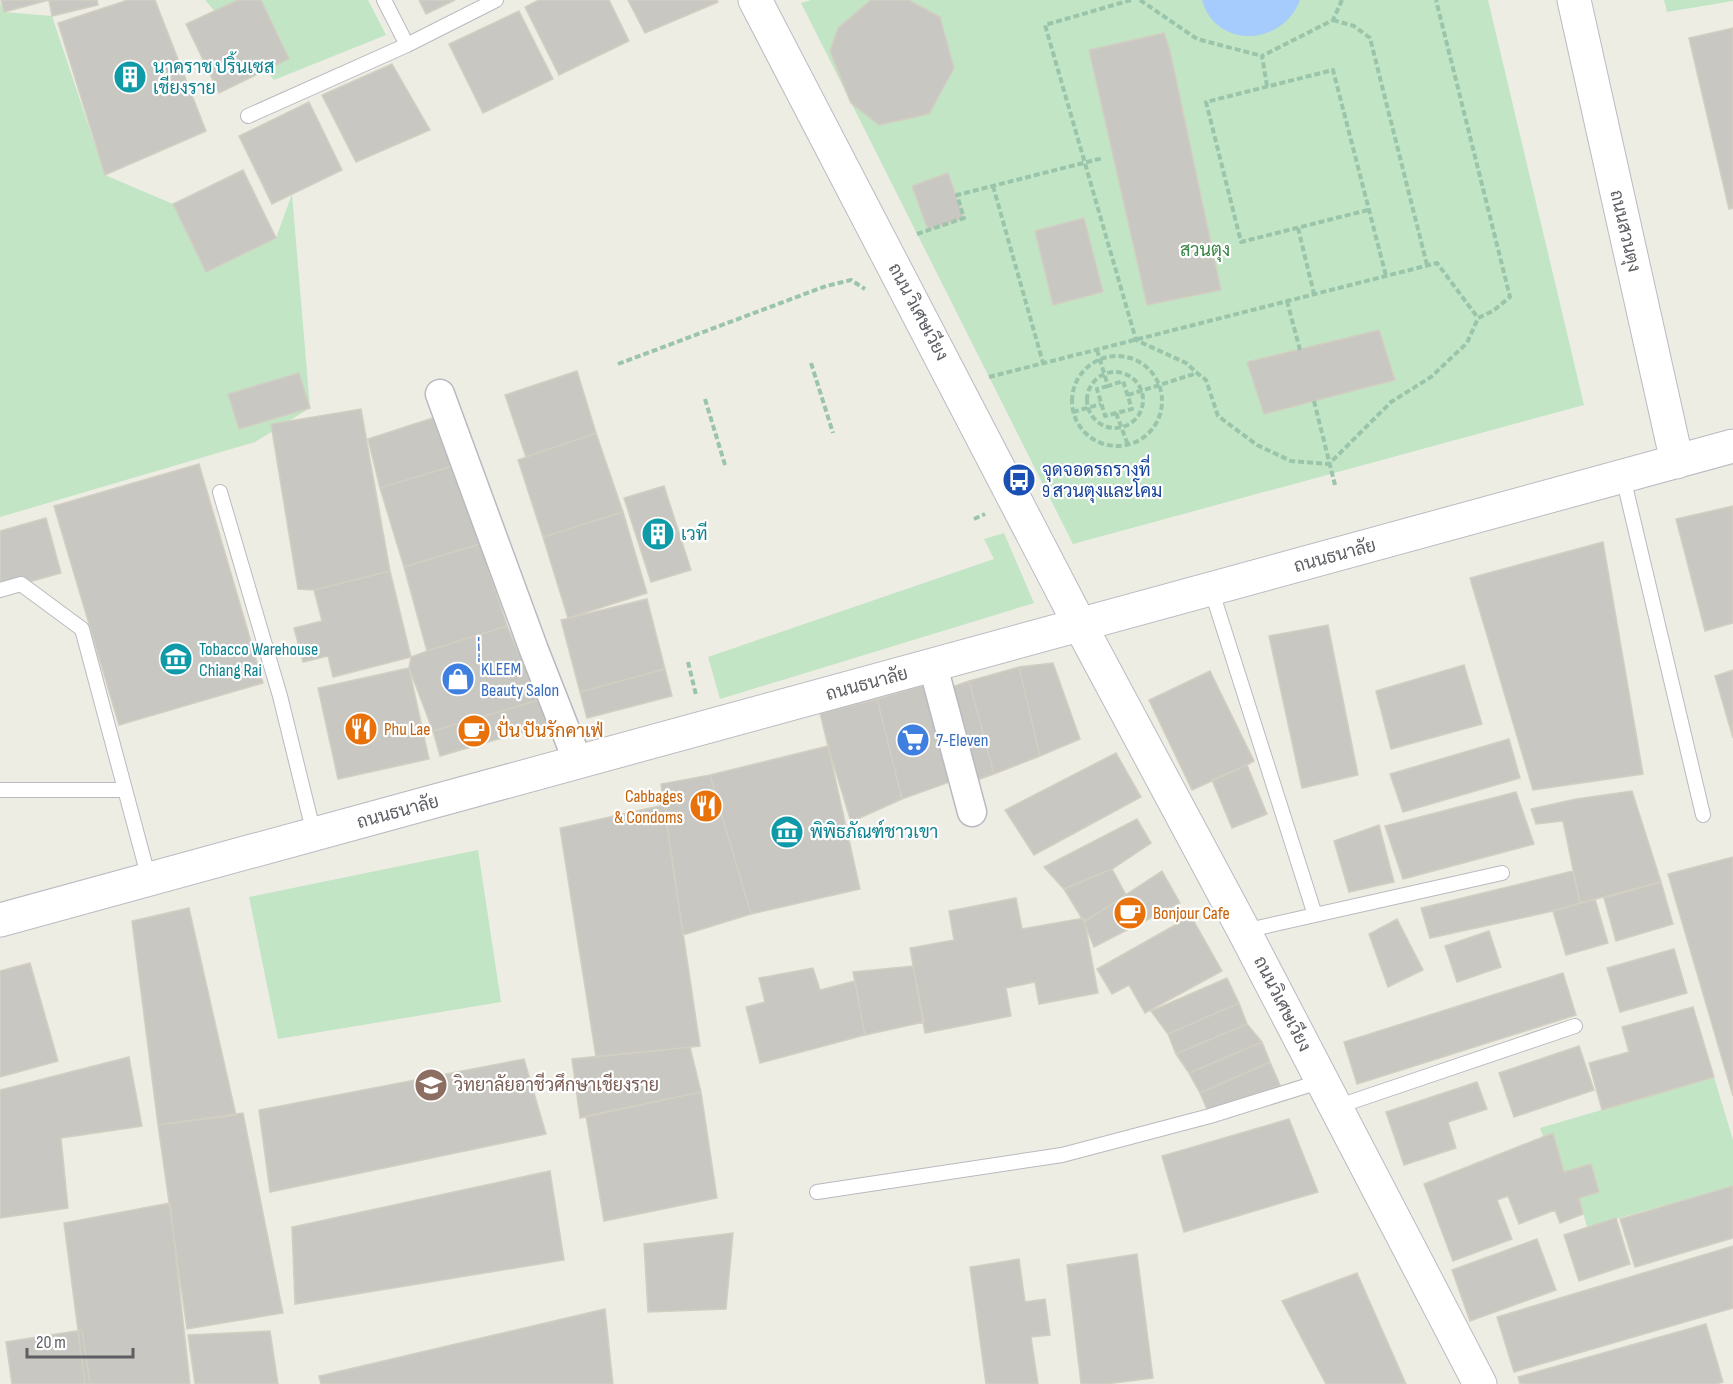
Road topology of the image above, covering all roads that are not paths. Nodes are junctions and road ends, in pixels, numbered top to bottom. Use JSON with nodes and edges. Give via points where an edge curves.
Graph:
{"nodes":[{"id":1,"x":384,"y":0,"type":"edge"},
{"id":2,"x":496,"y":0,"type":"edge"},
{"id":3,"x":755,"y":0,"type":"edge"},
{"id":4,"x":1574,"y":0,"type":"edge"},
{"id":5,"x":407,"y":45,"type":"junction"},
{"id":6,"x":248,"y":116,"type":"dead end"},
{"id":7,"x":440,"y":394,"type":"dead end"},
{"id":8,"x":1733,"y":447,"type":"edge"},
{"id":9,"x":1677,"y":462,"type":"junction"},
{"id":10,"x":1623,"y":477,"type":"junction"},
{"id":11,"x":220,"y":492,"type":"dead end"},
{"id":12,"x":1211,"y":589,"type":"junction"},
{"id":13,"x":0,"y":590,"type":"edge"},
{"id":14,"x":1080,"y":625,"type":"junction"},
{"id":15,"x":933,"y":666,"type":"junction"},
{"id":16,"x":578,"y":762,"type":"junction"},
{"id":17,"x":0,"y":790,"type":"edge"},
{"id":18,"x":125,"y":790,"type":"junction"},
{"id":19,"x":972,"y":812,"type":"dead end"},
{"id":20,"x":1702,"y":815,"type":"dead end"},
{"id":21,"x":314,"y":834,"type":"junction"},
{"id":22,"x":1502,"y":873,"type":"dead end"},
{"id":23,"x":148,"y":879,"type":"junction"},
{"id":24,"x":1315,"y":915,"type":"junction"},
{"id":25,"x":0,"y":920,"type":"edge"},
{"id":26,"x":1244,"y":931,"type":"junction"},
{"id":27,"x":1575,"y":1026,"type":"dead end"},
{"id":28,"x":1329,"y":1094,"type":"junction"},
{"id":29,"x":818,"y":1192,"type":"dead end"},
{"id":30,"x":1480,"y":1384,"type":"edge"}],
"edges":[{"from":1,"to":5,"type":"lane"},
{"from":2,"to":5,"type":"lane"},
{"from":3,"to":14,"type":"street","name":"ถนน วิเศษเวียง"},
{"from":4,"to":9,"type":"street","name":"ถนนสวนตุง"},
{"from":5,"to":6,"type":"lane"},
{"from":7,"to":16,"type":"street"},
{"from":8,"to":9,"type":"street","name":"ถนนธนาลัย"},
{"from":9,"to":10,"type":"street","name":"ถนนธนาลัย"},
{"from":10,"to":12,"type":"street","name":"ถนนธนาลัย"},
{"from":10,"to":20,"type":"lane"},
{"from":11,"to":21,"type":"lane","via":[[280,696]]},
{"from":12,"to":14,"type":"street","name":"ถนนธนาลัย"},
{"from":12,"to":24,"type":"lane"},
{"from":13,"to":18,"type":"lane","via":[[21,584],[82,628]]},
{"from":14,"to":15,"type":"street","name":"ถนนธนาลัย"},
{"from":14,"to":26,"type":"street","name":"ถนนวิเศษเวียง"},
{"from":15,"to":16,"type":"street","name":"ถนนธนาลัย"},
{"from":15,"to":19,"type":"street"},
{"from":16,"to":21,"type":"street","name":"ถนนธนาลัย"},
{"from":17,"to":18,"type":"lane"},
{"from":18,"to":23,"type":"lane"},
{"from":21,"to":23,"type":"street","name":"ถนนธนาลัย"},
{"from":22,"to":24,"type":"lane"},
{"from":23,"to":25,"type":"street","name":"ถนนธนาลัย"},
{"from":24,"to":26,"type":"lane"},
{"from":26,"to":28,"type":"street","name":"ถนนวิเศษเวียง"},
{"from":27,"to":28,"type":"lane"},
{"from":28,"to":29,"type":"lane","via":[[1210,1116],[1062,1155]]},
{"from":28,"to":30,"type":"street","name":"ถนนวิเศษเวียง"}]}
